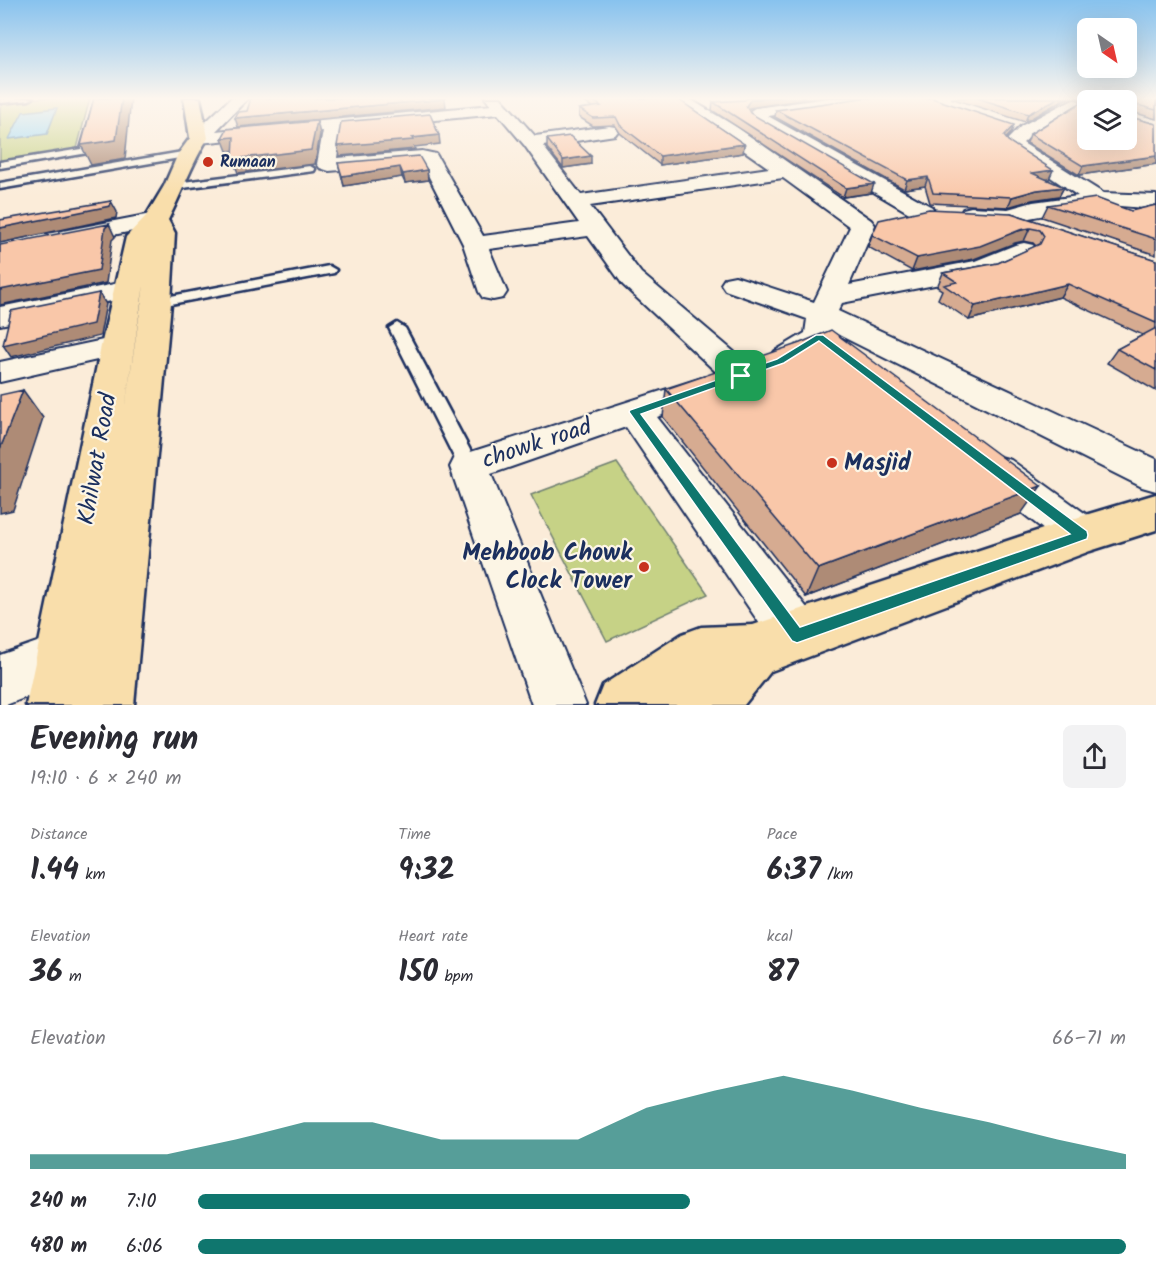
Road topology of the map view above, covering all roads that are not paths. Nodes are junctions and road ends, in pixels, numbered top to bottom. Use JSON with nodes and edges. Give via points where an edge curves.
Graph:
{"nodes":[{"id":1,"x":91,"y":131,"type":"edge"},
{"id":2,"x":191,"y":131,"type":"edge"},
{"id":3,"x":210,"y":131,"type":"edge"},
{"id":4,"x":302,"y":131,"type":"edge"},
{"id":5,"x":332,"y":131,"type":"edge"},
{"id":6,"x":521,"y":131,"type":"edge"},
{"id":7,"x":609,"y":131,"type":"dead end"},
{"id":8,"x":732,"y":131,"type":"edge"},
{"id":9,"x":782,"y":131,"type":"edge"},
{"id":10,"x":1013,"y":131,"type":"edge"},
{"id":11,"x":1032,"y":131,"type":"edge"},
{"id":12,"x":992,"y":136,"type":"edge"},
{"id":13,"x":1020,"y":137,"type":"junction"},
{"id":14,"x":531,"y":142,"type":"junction"},
{"id":15,"x":191,"y":152,"type":"junction"},
{"id":16,"x":21,"y":162,"type":"junction"},
{"id":17,"x":0,"y":165,"type":"edge"},
{"id":18,"x":310,"y":169,"type":"dead end"},
{"id":19,"x":787,"y":171,"type":"junction"},
{"id":20,"x":8,"y":183,"type":"edge"},
{"id":21,"x":175,"y":186,"type":"junction"},
{"id":22,"x":1098,"y":198,"type":"junction"},
{"id":23,"x":575,"y":202,"type":"junction"},
{"id":24,"x":1156,"y":202,"type":"edge"},
{"id":25,"x":924,"y":212,"type":"junction"},
{"id":26,"x":1009,"y":216,"type":"junction"},
{"id":27,"x":156,"y":220,"type":"junction"},
{"id":28,"x":880,"y":221,"type":"junction"},
{"id":29,"x":595,"y":228,"type":"junction"},
{"id":30,"x":1052,"y":230,"type":"edge"},
{"id":31,"x":475,"y":244,"type":"junction"},
{"id":32,"x":0,"y":250,"type":"edge"},
{"id":33,"x":1024,"y":250,"type":"edge"},
{"id":34,"x":329,"y":270,"type":"dead end"},
{"id":35,"x":735,"y":284,"type":"dead end"},
{"id":36,"x":493,"y":292,"type":"dead end"},
{"id":37,"x":132,"y":312,"type":"junction"},
{"id":38,"x":0,"y":316,"type":"edge"},
{"id":39,"x":823,"y":316,"type":"junction"},
{"id":40,"x":397,"y":328,"type":"dead end"},
{"id":41,"x":0,"y":372,"type":"edge"},
{"id":42,"x":867,"y":372,"type":"edge"},
{"id":43,"x":741,"y":376,"type":"junction"},
{"id":44,"x":634,"y":412,"type":"junction"},
{"id":45,"x":969,"y":450,"type":"edge"},
{"id":46,"x":470,"y":467,"type":"junction"},
{"id":47,"x":1156,"y":476,"type":"edge"},
{"id":48,"x":1156,"y":512,"type":"edge"},
{"id":49,"x":1082,"y":535,"type":"junction"},
{"id":50,"x":733,"y":673,"type":"edge"},
{"id":51,"x":0,"y":681,"type":"edge"},
{"id":52,"x":59,"y":681,"type":"edge"},
{"id":53,"x":106,"y":705,"type":"edge"},
{"id":54,"x":559,"y":705,"type":"edge"},
{"id":55,"x":623,"y":705,"type":"edge"}],
"edges":[{"from":1,"to":16,"type":"lane","via":[[85,151]]},
{"from":2,"to":15,"type":"main road"},
{"from":3,"to":15,"type":"street"},
{"from":4,"to":15,"type":"street"},
{"from":5,"to":31,"type":"street","via":[[329,165],[429,159]]},
{"from":6,"to":14,"type":"street"},
{"from":7,"to":14,"type":"street"},
{"from":8,"to":19,"type":"street"},
{"from":9,"to":25,"type":"street"},
{"from":10,"to":13,"type":"street"},
{"from":11,"to":13,"type":"street"},
{"from":12,"to":13,"type":"street"},
{"from":13,"to":22,"type":"street"},
{"from":14,"to":23,"type":"street"},
{"from":15,"to":20,"type":"lane","via":[[142,168],[133,165]]},
{"from":15,"to":21,"type":"main road"},
{"from":16,"to":17,"type":"lane"},
{"from":16,"to":20,"type":"lane"},
{"from":18,"to":21,"type":"lane"},
{"from":19,"to":23,"type":"street"},
{"from":19,"to":28,"type":"street"},
{"from":21,"to":27,"type":"main road"},
{"from":22,"to":24,"type":"street"},
{"from":22,"to":26,"type":"street","via":[[1033,208]]},
{"from":23,"to":29,"type":"street"},
{"from":25,"to":26,"type":"street"},
{"from":25,"to":28,"type":"street"},
{"from":26,"to":30,"type":"street"},
{"from":27,"to":32,"type":"street"},
{"from":27,"to":37,"type":"main road","name":"Khilwat Road","via":[[163,234]]},
{"from":28,"to":39,"type":"street"},
{"from":29,"to":31,"type":"street"},
{"from":29,"to":43,"type":"street","via":[[632,279]]},
{"from":31,"to":36,"type":"street"},
{"from":33,"to":39,"type":"street","via":[[982,268]]},
{"from":34,"to":37,"type":"lane"},
{"from":35,"to":39,"type":"street"},
{"from":37,"to":38,"type":"street"},
{"from":37,"to":41,"type":"street"},
{"from":37,"to":52,"type":"main road","name":"Khilwat Road"},
{"from":37,"to":53,"type":"main road","name":"Khilwat Road"},
{"from":39,"to":42,"type":"street"},
{"from":39,"to":43,"type":"street","name":"chowk road","via":[[781,361]]},
{"from":39,"to":47,"type":"street"},
{"from":40,"to":46,"type":"lane"},
{"from":43,"to":44,"type":"street","name":"chowk road"},
{"from":44,"to":46,"type":"street","name":"chowk road"},
{"from":44,"to":50,"type":"street"},
{"from":45,"to":49,"type":"street"},
{"from":46,"to":54,"type":"street","name":"chowk road"},
{"from":48,"to":49,"type":"main road"},
{"from":49,"to":50,"type":"main road"},
{"from":50,"to":55,"type":"main road"},
{"from":51,"to":52,"type":"street"}]}
